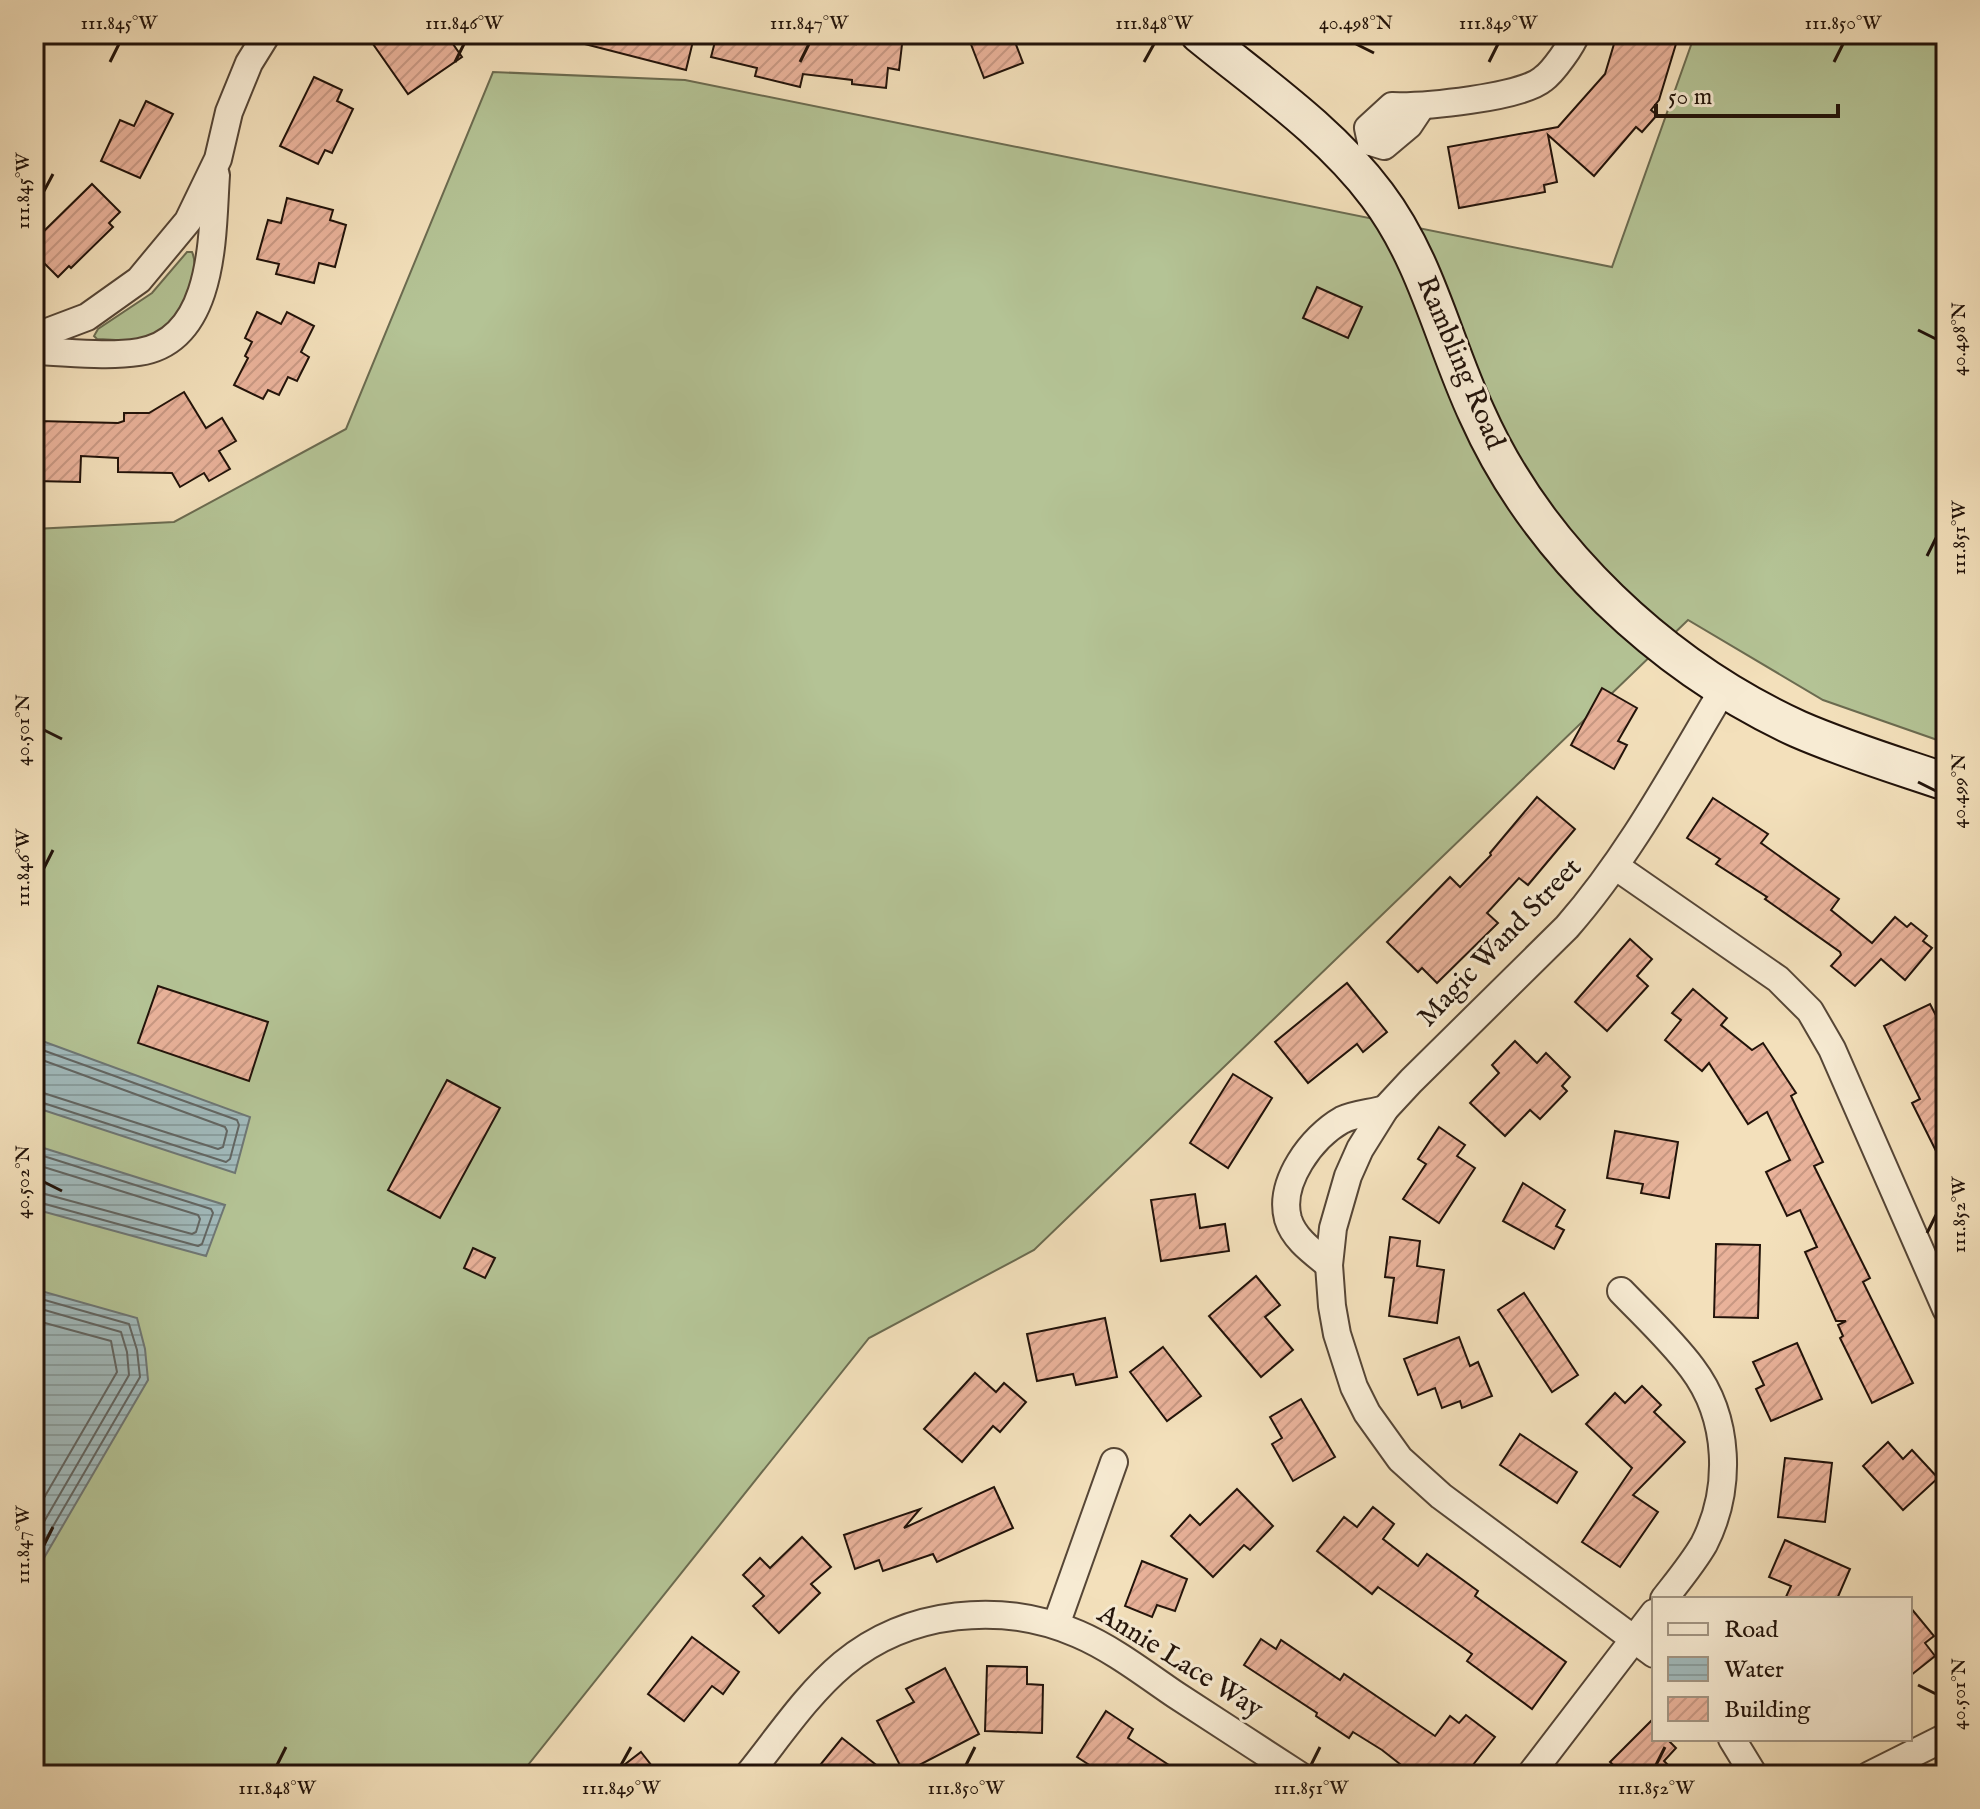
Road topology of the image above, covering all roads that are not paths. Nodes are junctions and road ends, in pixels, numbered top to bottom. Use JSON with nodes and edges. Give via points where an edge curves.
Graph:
{"nodes":[{"id":1,"x":267,"y":34,"type":"edge"},
{"id":2,"x":1199,"y":34,"type":"edge"},
{"id":3,"x":1576,"y":34,"type":"edge"},
{"id":4,"x":1360,"y":152,"type":"junction"},
{"id":5,"x":218,"y":159,"type":"junction"},
{"id":6,"x":34,"y":337,"type":"edge"},
{"id":7,"x":34,"y":351,"type":"edge"},
{"id":8,"x":1724,"y":688,"type":"junction"},
{"id":9,"x":1946,"y":782,"type":"edge"},
{"id":10,"x":1615,"y":866,"type":"junction"},
{"id":11,"x":1385,"y":1109,"type":"junction"},
{"id":12,"x":1329,"y":1265,"type":"junction"},
{"id":13,"x":1621,"y":1291,"type":"dead end"},
{"id":14,"x":1946,"y":1309,"type":"edge"},
{"id":15,"x":1114,"y":1462,"type":"dead end"},
{"id":16,"x":1665,"y":1597,"type":"edge"},
{"id":17,"x":1652,"y":1620,"type":"edge"},
{"id":18,"x":1056,"y":1625,"type":"junction"},
{"id":19,"x":1644,"y":1646,"type":"edge"},
{"id":20,"x":1946,"y":1737,"type":"edge"},
{"id":21,"x":1733,"y":1741,"type":"edge"},
{"id":22,"x":748,"y":1775,"type":"edge"},
{"id":23,"x":1299,"y":1775,"type":"edge"},
{"id":24,"x":1530,"y":1775,"type":"edge"},
{"id":25,"x":1754,"y":1775,"type":"edge"},
{"id":26,"x":1870,"y":1775,"type":"edge"}],
"edges":[{"from":1,"to":5,"type":"street","via":[[229,112]]},
{"from":2,"to":4,"type":"street","name":"Rambling Road","via":[[1309,124]]},
{"from":3,"to":4,"type":"street","via":[[1543,80],[1501,96],[1392,106],[1368,128]]},
{"from":4,"to":8,"type":"street","name":"Rambling Road","via":[[1376,194],[1420,266],[1477,416],[1521,492],[1570,557],[1617,605]]},
{"from":5,"to":6,"type":"street","via":[[188,221],[139,280],[87,317]]},
{"from":5,"to":7,"type":"street","via":[[210,253],[198,306],[186,327],[172,340],[139,352]]},
{"from":8,"to":9,"type":"street","name":"Rambling Road","via":[[1811,734]]},
{"from":8,"to":10,"type":"street","name":"Magic Wand Street"},
{"from":10,"to":11,"type":"street","name":"Magic Wand Street","via":[[1567,927]]},
{"from":10,"to":14,"type":"street","via":[[1778,979],[1810,1011],[1832,1049]]},
{"from":11,"to":12,"type":"street","name":"Magic Wand Street","via":[[1348,1176]]},
{"from":11,"to":12,"type":"street","via":[[1344,1119],[1325,1133],[1290,1185],[1288,1219],[1306,1247]]},
{"from":12,"to":19,"type":"street","name":"Magic Wand Street","via":[[1344,1361],[1367,1413],[1400,1459],[1441,1496]]},
{"from":13,"to":16,"type":"street","via":[[1694,1370],[1721,1436],[1723,1482],[1712,1526]]},
{"from":15,"to":18,"type":"street"},
{"from":17,"to":19,"type":"street"},
{"from":18,"to":22,"type":"street","name":"Annie Lace Way","via":[[1029,1617],[973,1615],[930,1621],[890,1635],[824,1682]]},
{"from":18,"to":23,"type":"street","name":"Annie Lace Way","via":[[1103,1647]]},
{"from":19,"to":24,"type":"street"},
{"from":20,"to":26,"type":"street"},
{"from":21,"to":25,"type":"street"}]}
